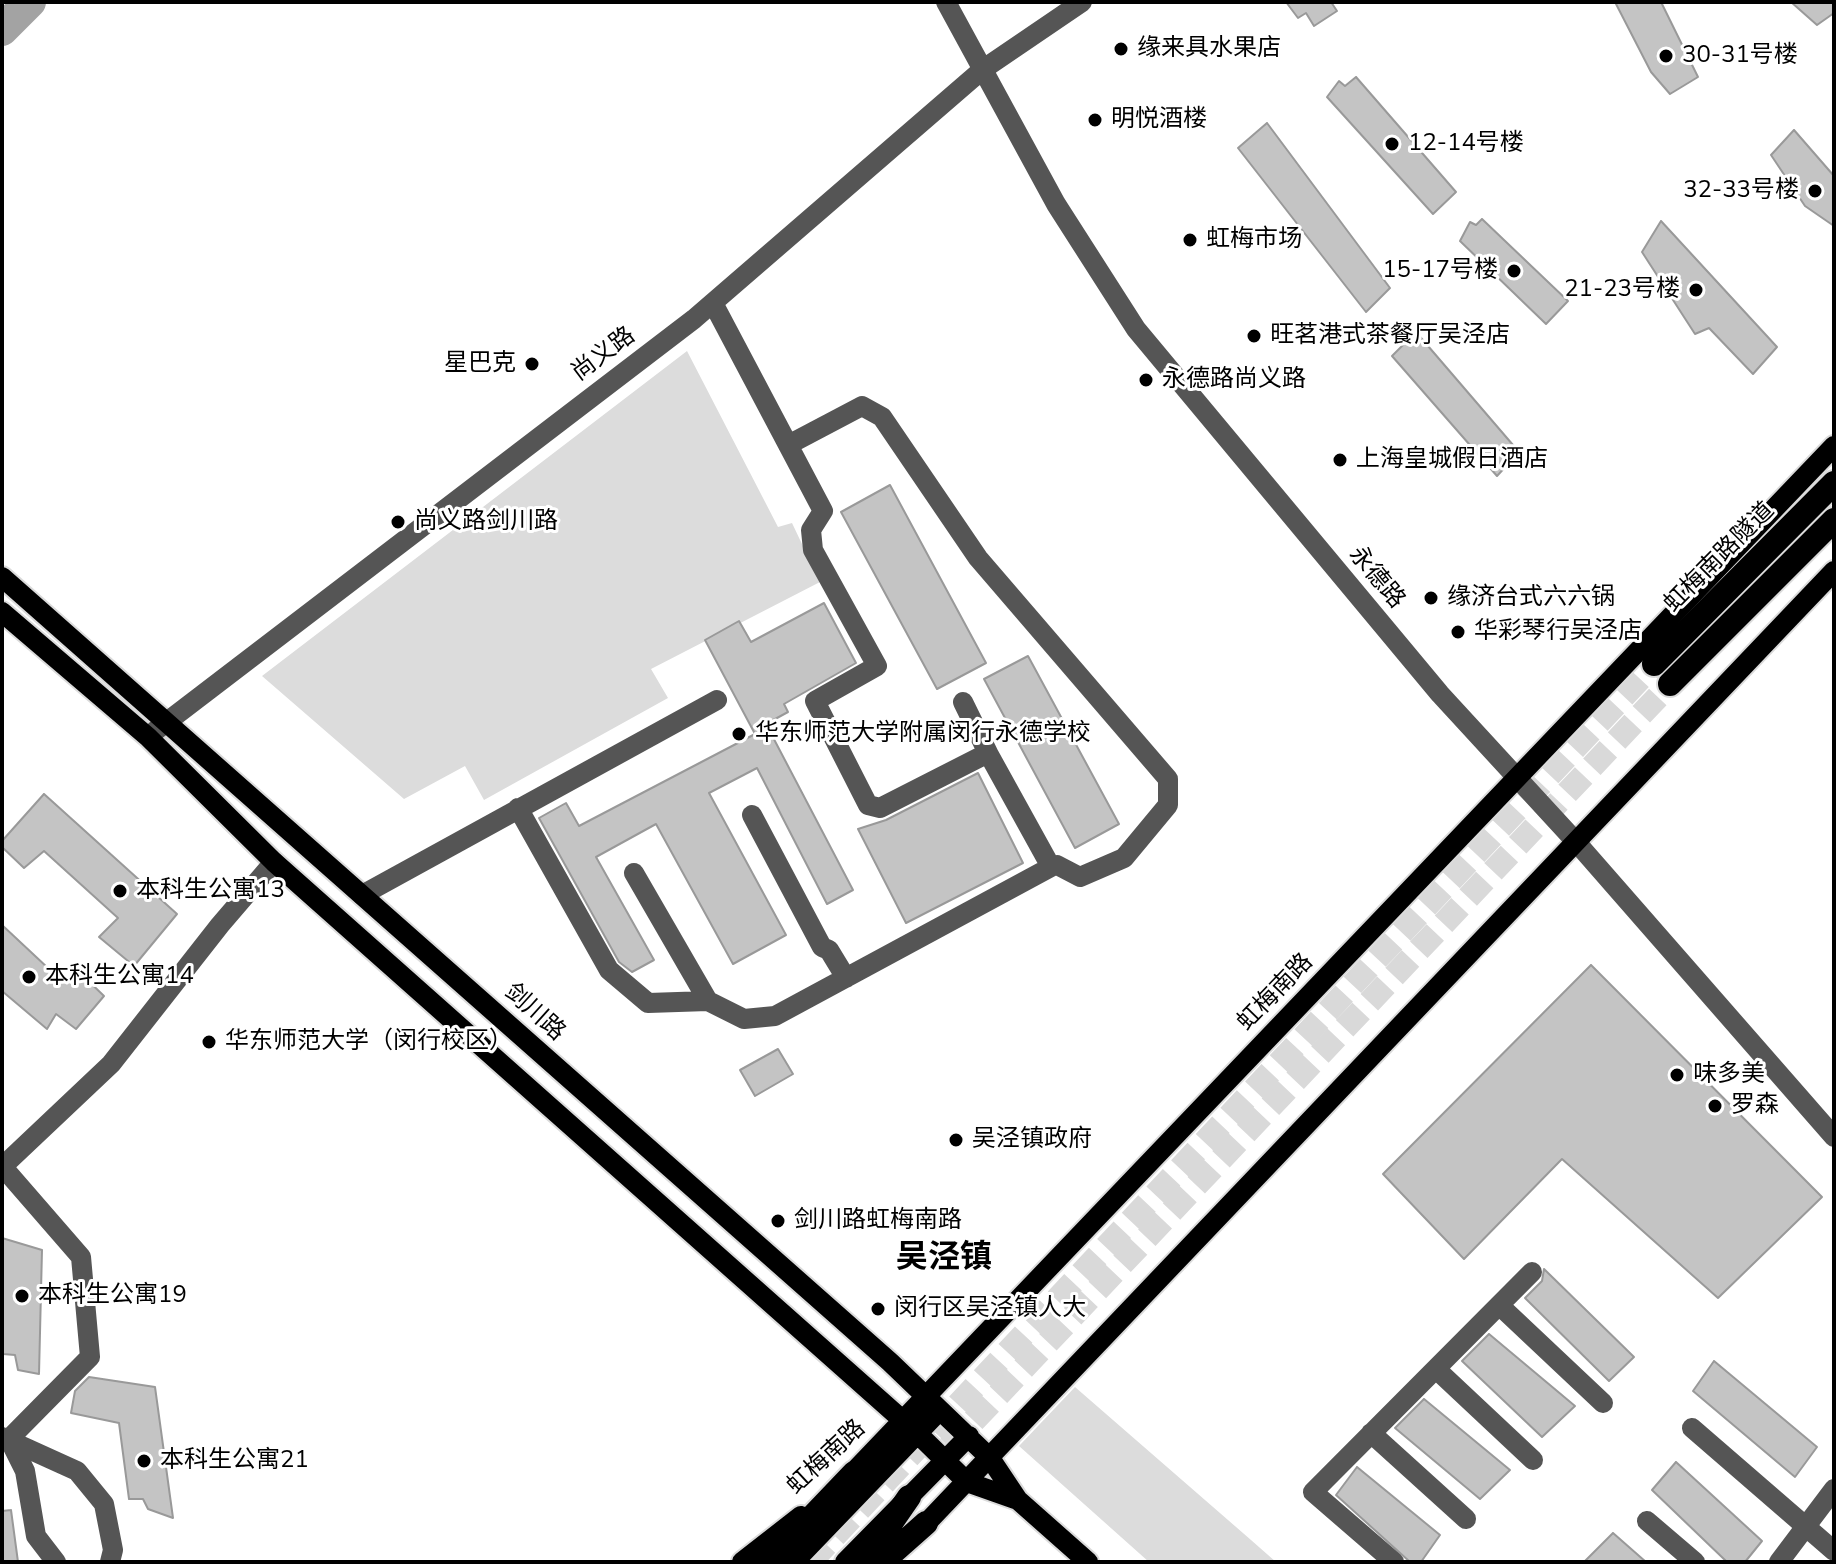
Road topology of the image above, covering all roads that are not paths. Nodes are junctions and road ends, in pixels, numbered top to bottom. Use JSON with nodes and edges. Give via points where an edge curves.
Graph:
{"nodes":[{"id":1,"x":946,"y":2,"type":"edge"},
{"id":2,"x":1082,"y":2,"type":"edge"},
{"id":3,"x":982,"y":70,"type":"junction"},
{"id":4,"x":713,"y":303,"type":"junction"},
{"id":5,"x":788,"y":445,"type":"junction"},
{"id":6,"x":1834,"y":446,"type":"edge"},
{"id":7,"x":1830,"y":488,"type":"edge"},
{"id":8,"x":1834,"y":520,"type":"edge"},
{"id":9,"x":1834,"y":571,"type":"edge"},
{"id":10,"x":2,"y":577,"type":"edge"},
{"id":11,"x":2,"y":612,"type":"edge"},
{"id":12,"x":1654,"y":664,"type":"tunnel mouth"},
{"id":13,"x":1670,"y":684,"type":"tunnel mouth"},
{"id":14,"x":717,"y":700,"type":"dead end"},
{"id":15,"x":963,"y":702,"type":"dead end"},
{"id":16,"x":166,"y":723,"type":"junction"},
{"id":17,"x":148,"y":737,"type":"junction"},
{"id":18,"x":988,"y":753,"type":"junction"},
{"id":19,"x":1516,"y":780,"type":"junction"},
{"id":20,"x":518,"y":808,"type":"junction"},
{"id":21,"x":752,"y":815,"type":"dead end"},
{"id":22,"x":1577,"y":843,"type":"junction"},
{"id":23,"x":274,"y":862,"type":"junction"},
{"id":24,"x":1057,"y":865,"type":"dead end"},
{"id":25,"x":634,"y":873,"type":"dead end"},
{"id":26,"x":362,"y":895,"type":"junction"},
{"id":27,"x":846,"y":978,"type":"junction"},
{"id":28,"x":708,"y":1001,"type":"junction"},
{"id":29,"x":1834,"y":1137,"type":"edge"},
{"id":30,"x":2,"y":1167,"type":"edge"},
{"id":31,"x":1532,"y":1272,"type":"dead end"},
{"id":32,"x":1499,"y":1305,"type":"junction"},
{"id":33,"x":1436,"y":1369,"type":"junction"},
{"id":34,"x":933,"y":1403,"type":"junction"},
{"id":35,"x":1603,"y":1403,"type":"dead end"},
{"id":36,"x":910,"y":1427,"type":"junction"},
{"id":37,"x":1692,"y":1428,"type":"dead end"},
{"id":38,"x":1371,"y":1433,"type":"junction"},
{"id":39,"x":969,"y":1436,"type":"junction"},
{"id":40,"x":6,"y":1438,"type":"edge"},
{"id":41,"x":990,"y":1458,"type":"junction"},
{"id":42,"x":1533,"y":1460,"type":"dead end"},
{"id":43,"x":945,"y":1461,"type":"junction"},
{"id":44,"x":854,"y":1473,"type":"junction"},
{"id":45,"x":967,"y":1482,"type":"junction"},
{"id":46,"x":1834,"y":1489,"type":"edge"},
{"id":47,"x":909,"y":1497,"type":"junction"},
{"id":48,"x":1018,"y":1500,"type":"junction"},
{"id":49,"x":1466,"y":1519,"type":"dead end"},
{"id":50,"x":1647,"y":1521,"type":"dead end"},
{"id":51,"x":926,"y":1523,"type":"junction"},
{"id":52,"x":1807,"y":1524,"type":"junction"},
{"id":53,"x":1834,"y":1551,"type":"edge"},
{"id":54,"x":56,"y":1562,"type":"edge"},
{"id":55,"x":110,"y":1562,"type":"edge"},
{"id":56,"x":742,"y":1562,"type":"edge"},
{"id":57,"x":769,"y":1562,"type":"edge"},
{"id":58,"x":794,"y":1562,"type":"edge"},
{"id":59,"x":845,"y":1562,"type":"edge"},
{"id":60,"x":864,"y":1562,"type":"edge"},
{"id":61,"x":882,"y":1562,"type":"edge"},
{"id":62,"x":893,"y":1562,"type":"edge"},
{"id":63,"x":1088,"y":1562,"type":"edge"},
{"id":64,"x":1394,"y":1562,"type":"edge"},
{"id":65,"x":1695,"y":1562,"type":"edge"},
{"id":66,"x":1779,"y":1562,"type":"edge"}],
"edges":[{"from":1,"to":3,"type":"street","name":"永德路"},
{"from":2,"to":3,"type":"street","name":"尚义路"},
{"from":3,"to":4,"type":"street","name":"尚义路"},
{"from":3,"to":19,"type":"street","name":"永德路","via":[[1056,204],[1136,329],[1262,485]]},
{"from":4,"to":5,"type":"street"},
{"from":4,"to":16,"type":"street","name":"尚义路"},
{"from":5,"to":18,"type":"street","via":[[823,511],[811,530],[813,550],[877,666],[815,701],[868,805],[880,808]]},
{"from":5,"to":24,"type":"street","via":[[862,406],[882,417],[978,558],[1168,779],[1168,805],[1124,858],[1080,877]]},
{"from":6,"to":19,"type":"main road","name":"虹梅南路"},
{"from":7,"to":12,"type":"highway","name":"虹梅南路隧道"},
{"from":8,"to":13,"type":"highway"},
{"from":9,"to":22,"type":"main road"},
{"from":10,"to":16,"type":"main road","name":"剑川路"},
{"from":11,"to":17,"type":"main road","name":"剑川路"},
{"from":14,"to":20,"type":"street"},
{"from":15,"to":18,"type":"street"},
{"from":16,"to":17,"type":"street","name":"尚义路"},
{"from":16,"to":26,"type":"main road","name":"剑川路"},
{"from":17,"to":23,"type":"main road","name":"剑川路"},
{"from":18,"to":27,"type":"street","via":[[1051,867]]},
{"from":19,"to":22,"type":"street","name":"永德路"},
{"from":19,"to":34,"type":"main road","name":"虹梅南路"},
{"from":20,"to":26,"type":"street"},
{"from":20,"to":28,"type":"street","via":[[609,970],[648,1003]]},
{"from":21,"to":27,"type":"street","via":[[822,947]]},
{"from":22,"to":29,"type":"street","name":"永德路"},
{"from":22,"to":41,"type":"main road"},
{"from":23,"to":30,"type":"street","via":[[111,1064]]},
{"from":23,"to":36,"type":"main road","name":"剑川路"},
{"from":25,"to":28,"type":"street"},
{"from":26,"to":34,"type":"main road","name":"剑川路"},
{"from":27,"to":28,"type":"street","via":[[775,1016],[744,1019]]},
{"from":30,"to":40,"type":"street","via":[[81,1257],[90,1357]]},
{"from":31,"to":32,"type":"street"},
{"from":32,"to":33,"type":"street"},
{"from":32,"to":35,"type":"street"},
{"from":33,"to":38,"type":"street"},
{"from":33,"to":42,"type":"street"},
{"from":34,"to":36,"type":"main road","name":"虹梅南路"},
{"from":34,"to":39,"type":"main road","name":"剑川路"},
{"from":36,"to":43,"type":"main road","name":"剑川路"},
{"from":36,"to":44,"type":"main road","name":"虹梅南路"},
{"from":36,"to":58,"type":"main road","name":"虹梅南路"},
{"from":37,"to":52,"type":"street"},
{"from":38,"to":49,"type":"street"},
{"from":38,"to":64,"type":"street","via":[[1313,1492]]},
{"from":39,"to":41,"type":"main road","name":"剑川路"},
{"from":39,"to":43,"type":"main road"},
{"from":40,"to":54,"type":"street","via":[[25,1471],[36,1536]]},
{"from":40,"to":55,"type":"street","via":[[77,1471],[104,1504],[113,1550]]},
{"from":41,"to":45,"type":"main road"},
{"from":41,"to":48,"type":"main road","name":"剑川路"},
{"from":43,"to":45,"type":"main road","name":"剑川路"},
{"from":43,"to":47,"type":"main road"},
{"from":44,"to":56,"type":"main road","name":"虹梅南路"},
{"from":44,"to":57,"type":"highway"},
{"from":45,"to":48,"type":"main road","name":"剑川路"},
{"from":45,"to":51,"type":"main road"},
{"from":46,"to":52,"type":"street"},
{"from":47,"to":59,"type":"main road"},
{"from":47,"to":60,"type":"highway"},
{"from":48,"to":63,"type":"main road","name":"剑川路"},
{"from":50,"to":65,"type":"street"},
{"from":51,"to":61,"type":"highway"},
{"from":51,"to":62,"type":"main road"},
{"from":52,"to":53,"type":"street"},
{"from":52,"to":66,"type":"street"}]}
